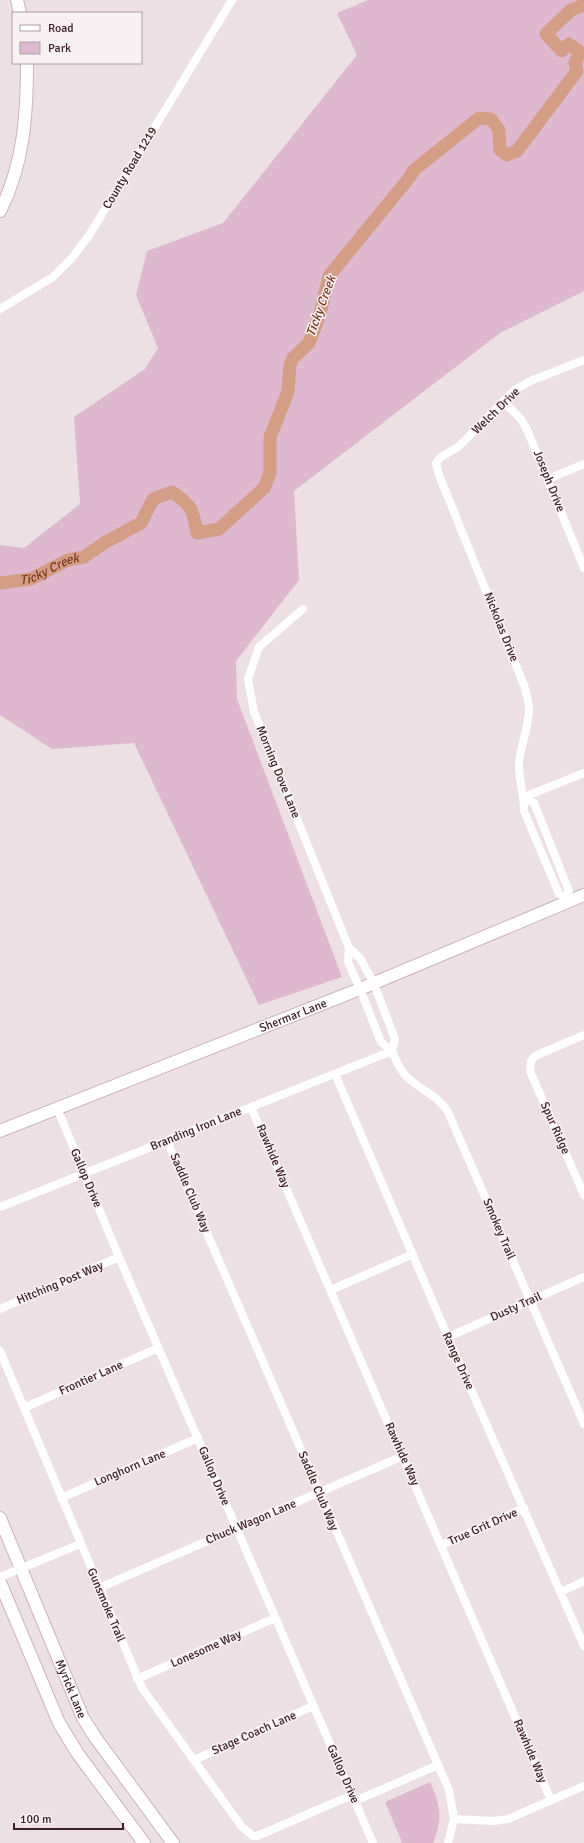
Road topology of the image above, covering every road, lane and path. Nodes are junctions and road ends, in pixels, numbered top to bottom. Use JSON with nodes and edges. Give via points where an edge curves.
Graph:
{"nodes":[{"id":1,"x":17,"y":0,"type":"edge"},
{"id":2,"x":232,"y":0,"type":"edge"},
{"id":3,"x":20,"y":12,"type":"edge"},
{"id":4,"x":26,"y":64,"type":"edge"},
{"id":5,"x":0,"y":211,"type":"edge"},
{"id":6,"x":0,"y":309,"type":"edge"},
{"id":7,"x":584,"y":360,"type":"edge"},
{"id":8,"x":503,"y":401,"type":"junction"},
{"id":9,"x":436,"y":463,"type":"joint"},
{"id":10,"x":584,"y":464,"type":"edge"},
{"id":11,"x":548,"y":478,"type":"junction"},
{"id":12,"x":584,"y":567,"type":"edge"},
{"id":13,"x":303,"y":609,"type":"dead end"},
{"id":14,"x":584,"y":773,"type":"edge"},
{"id":15,"x":524,"y":797,"type":"junction"},
{"id":16,"x":584,"y":895,"type":"edge"},
{"id":17,"x":566,"y":899,"type":"junction"},
{"id":18,"x":349,"y":948,"type":"junction"},
{"id":19,"x":374,"y":984,"type":"junction"},
{"id":20,"x":360,"y":990,"type":"junction"},
{"id":21,"x":584,"y":1035,"type":"edge"},
{"id":22,"x":392,"y":1051,"type":"junction"},
{"id":23,"x":335,"y":1074,"type":"junction"},
{"id":24,"x":251,"y":1107,"type":"junction"},
{"id":25,"x":57,"y":1108,"type":"junction"},
{"id":26,"x":0,"y":1131,"type":"edge"},
{"id":27,"x":167,"y":1141,"type":"junction"},
{"id":28,"x":84,"y":1173,"type":"junction"},
{"id":29,"x":584,"y":1195,"type":"edge"},
{"id":30,"x":0,"y":1207,"type":"edge"},
{"id":31,"x":413,"y":1254,"type":"junction"},
{"id":32,"x":119,"y":1257,"type":"junction"},
{"id":33,"x":584,"y":1277,"type":"edge"},
{"id":34,"x":331,"y":1290,"type":"junction"},
{"id":35,"x":530,"y":1300,"type":"junction"},
{"id":36,"x":0,"y":1309,"type":"edge"},
{"id":37,"x":448,"y":1337,"type":"junction"},
{"id":38,"x":158,"y":1348,"type":"junction"},
{"id":39,"x":0,"y":1351,"type":"edge"},
{"id":40,"x":24,"y":1408,"type":"junction"},
{"id":41,"x":584,"y":1424,"type":"edge"},
{"id":42,"x":198,"y":1438,"type":"junction"},
{"id":43,"x":402,"y":1456,"type":"junction"},
{"id":44,"x":319,"y":1493,"type":"junction"},
{"id":45,"x":61,"y":1498,"type":"junction"},
{"id":46,"x":524,"y":1508,"type":"junction"},
{"id":47,"x":0,"y":1518,"type":"edge"},
{"id":48,"x":236,"y":1529,"type":"junction"},
{"id":49,"x":80,"y":1544,"type":"junction"},
{"id":50,"x":442,"y":1545,"type":"junction"},
{"id":51,"x":21,"y":1569,"type":"junction"},
{"id":52,"x":0,"y":1577,"type":"edge"},
{"id":53,"x":584,"y":1581,"type":"edge"},
{"id":54,"x":0,"y":1582,"type":"edge"},
{"id":55,"x":99,"y":1588,"type":"junction"},
{"id":56,"x":560,"y":1592,"type":"junction"},
{"id":57,"x":275,"y":1618,"type":"junction"},
{"id":58,"x":584,"y":1646,"type":"edge"},
{"id":59,"x":137,"y":1679,"type":"junction"},
{"id":60,"x":313,"y":1706,"type":"junction"},
{"id":61,"x":194,"y":1760,"type":"junction"},
{"id":62,"x":438,"y":1765,"type":"junction"},
{"id":63,"x":584,"y":1786,"type":"edge"},
{"id":64,"x":353,"y":1798,"type":"junction"},
{"id":65,"x":551,"y":1800,"type":"junction"},
{"id":66,"x":454,"y":1819,"type":"junction"},
{"id":67,"x":144,"y":1843,"type":"edge"},
{"id":68,"x":173,"y":1843,"type":"edge"},
{"id":69,"x":373,"y":1843,"type":"edge"},
{"id":70,"x":448,"y":1843,"type":"edge"}],
"edges":[{"from":1,"to":3,"type":"street"},
{"from":2,"to":6,"type":"street","name":"County Road 1219","via":[[90,234],[53,277]]},
{"from":4,"to":5,"type":"street","via":[[27,103],[21,152]]},
{"from":7,"to":8,"type":"street","name":"Welch Drive","via":[[524,384]]},
{"from":8,"to":9,"type":"street","name":"Welch Drive","via":[[458,447]]},
{"from":8,"to":11,"type":"street","name":"Joseph Drive","via":[[521,419]]},
{"from":9,"to":15,"type":"street","name":"Nickolas Drive","via":[[524,685],[529,709],[519,766]]},
{"from":10,"to":11,"type":"street"},
{"from":11,"to":12,"type":"street","name":"Joseph Drive"},
{"from":13,"to":18,"type":"street","name":"Morning Dove Lane","via":[[259,647],[248,679],[254,712]]},
{"from":14,"to":15,"type":"street"},
{"from":15,"to":17,"type":"street","via":[[534,803],[569,891]]},
{"from":16,"to":17,"type":"street","name":"Shermar Lane"},
{"from":17,"to":19,"type":"street","name":"Shermar Lane"},
{"from":18,"to":19,"type":"street","name":"Morning Dove Lane","via":[[360,958]]},
{"from":18,"to":20,"type":"street","name":"Morning Dove Lane","via":[[348,962]]},
{"from":19,"to":20,"type":"street","name":"Shermar Lane"},
{"from":19,"to":22,"type":"street","name":"Smokey Trail","via":[[395,1038]]},
{"from":20,"to":22,"type":"street","name":"Smokey Trail","via":[[381,1042]]},
{"from":20,"to":25,"type":"street","name":"Shermar Lane"},
{"from":21,"to":29,"type":"street","name":"Spur Ridge","via":[[540,1054],[531,1061],[530,1071]]},
{"from":22,"to":23,"type":"street","name":"Branding Iron Lane"},
{"from":22,"to":35,"type":"street","name":"Smokey Trail","via":[[406,1076],[433,1095],[448,1112]]},
{"from":23,"to":24,"type":"street","name":"Branding Iron Lane"},
{"from":23,"to":31,"type":"street","name":"Range Drive"},
{"from":24,"to":27,"type":"street","name":"Branding Iron Lane"},
{"from":24,"to":34,"type":"street","name":"Rawhide Way"},
{"from":25,"to":26,"type":"street","name":"Shermar Lane"},
{"from":25,"to":28,"type":"street","name":"Gallop Drive"},
{"from":27,"to":28,"type":"street","name":"Branding Iron Lane"},
{"from":27,"to":44,"type":"street","name":"Saddle Club Way"},
{"from":28,"to":30,"type":"street","name":"Branding Iron Lane"},
{"from":28,"to":32,"type":"street","name":"Gallop Drive"},
{"from":31,"to":34,"type":"street"},
{"from":31,"to":37,"type":"street","name":"Range Drive"},
{"from":32,"to":36,"type":"street","name":"Hitching Post Way"},
{"from":32,"to":38,"type":"street","name":"Gallop Drive"},
{"from":33,"to":35,"type":"street","name":"Dusty Trail"},
{"from":34,"to":43,"type":"street","name":"Rawhide Way"},
{"from":35,"to":37,"type":"street","name":"Dusty Trail"},
{"from":35,"to":41,"type":"street","name":"Smokey Trail"},
{"from":37,"to":46,"type":"street","name":"Range Drive"},
{"from":38,"to":40,"type":"street","name":"Frontier Lane"},
{"from":38,"to":42,"type":"street","name":"Gallop Drive"},
{"from":39,"to":40,"type":"street","name":"Gunsmoke Trail"},
{"from":40,"to":45,"type":"street","name":"Gunsmoke Trail"},
{"from":42,"to":45,"type":"street","name":"Longhorn Lane"},
{"from":42,"to":48,"type":"street","name":"Gallop Drive"},
{"from":43,"to":44,"type":"street","name":"Chuck Wagon Lane"},
{"from":43,"to":50,"type":"street","name":"Rawhide Way"},
{"from":44,"to":48,"type":"street","name":"Chuck Wagon Lane"},
{"from":44,"to":62,"type":"street","name":"Saddle Club Way"},
{"from":45,"to":49,"type":"street","name":"Gunsmoke Trail"},
{"from":46,"to":50,"type":"street","name":"True Grit Drive"},
{"from":46,"to":56,"type":"street","name":"Range Drive"},
{"from":47,"to":51,"type":"street","name":"Myrick Lane"},
{"from":48,"to":55,"type":"street","name":"Chuck Wagon Lane"},
{"from":48,"to":57,"type":"street","name":"Gallop Drive"},
{"from":49,"to":51,"type":"street"},
{"from":49,"to":55,"type":"street","name":"Gunsmoke Trail"},
{"from":50,"to":65,"type":"street","name":"Rawhide Way"},
{"from":51,"to":52,"type":"street"},
{"from":51,"to":68,"type":"street","name":"Myrick Lane","via":[[88,1728]]},
{"from":53,"to":56,"type":"street"},
{"from":54,"to":67,"type":"street","name":"Myrick Lane","via":[[59,1723],[78,1754]]},
{"from":55,"to":59,"type":"street","name":"Gunsmoke Trail"},
{"from":56,"to":58,"type":"street","name":"Range Drive"},
{"from":57,"to":59,"type":"street","name":"Lonesome Way"},
{"from":57,"to":60,"type":"street","name":"Gallop Drive"},
{"from":59,"to":61,"type":"street","name":"Gunsmoke Trail"},
{"from":60,"to":61,"type":"street","name":"Stage Coach Lane"},
{"from":60,"to":64,"type":"street","name":"Gallop Drive"},
{"from":61,"to":64,"type":"street","name":"Gunsmoke Trail","via":[[242,1826],[253,1836]]},
{"from":62,"to":64,"type":"street"},
{"from":62,"to":66,"type":"street","name":"Saddle Club Way","via":[[450,1790]]},
{"from":63,"to":65,"type":"street"},
{"from":64,"to":69,"type":"street","name":"Gallop Drive"},
{"from":65,"to":66,"type":"street","via":[[508,1818]]},
{"from":66,"to":70,"type":"street","name":"Saddle Club Way"}]}
